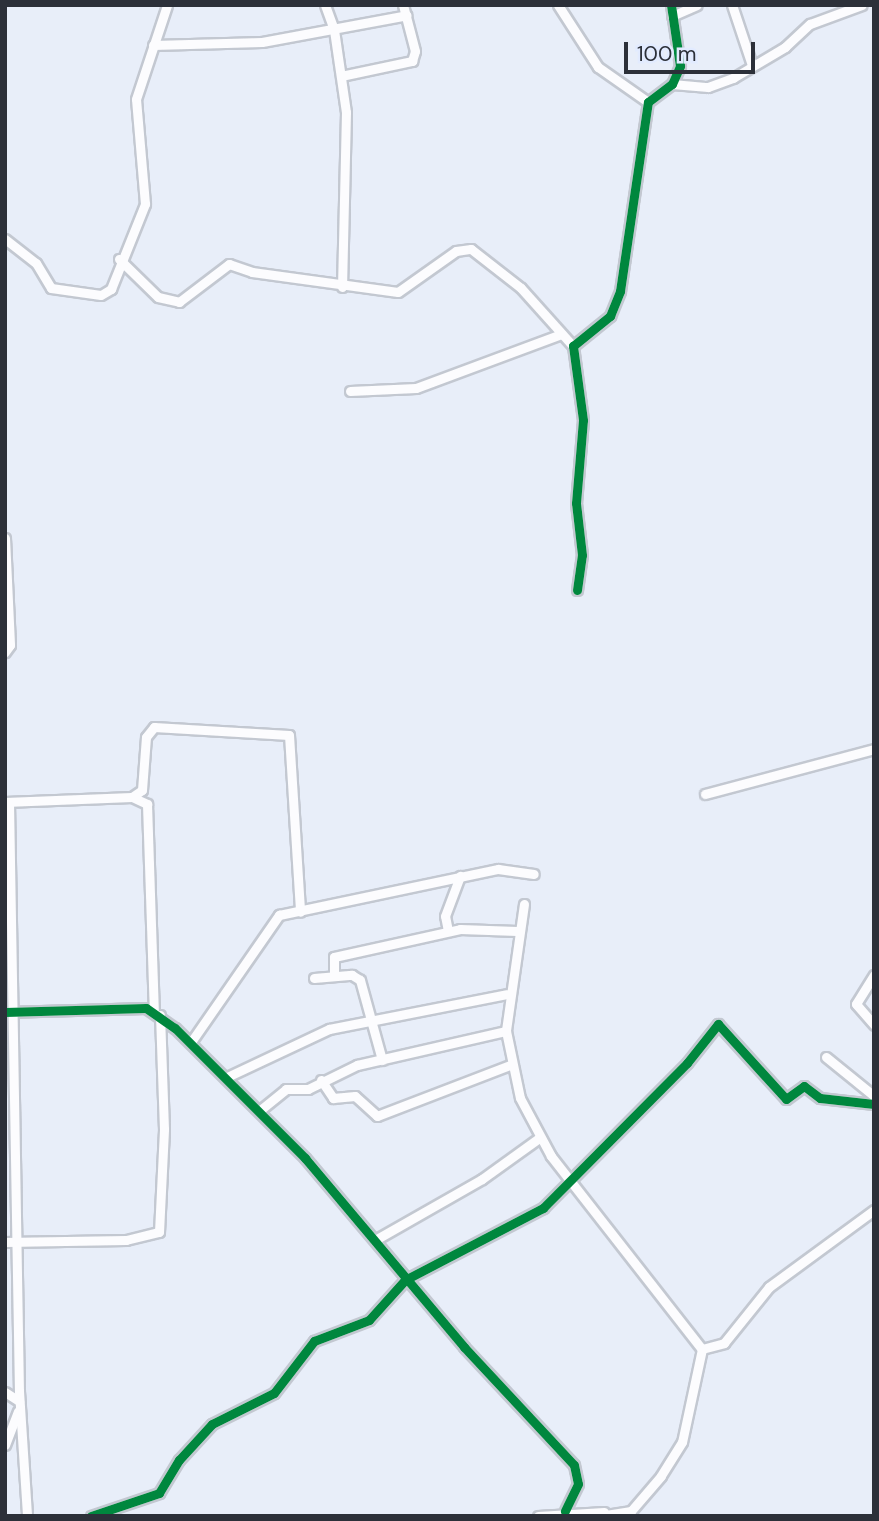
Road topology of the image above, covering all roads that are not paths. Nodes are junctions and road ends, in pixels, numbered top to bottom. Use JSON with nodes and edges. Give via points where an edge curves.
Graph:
{"nodes":[{"id":1,"x":167,"y":5,"type":"edge"},
{"id":2,"x":325,"y":5,"type":"edge"},
{"id":3,"x":558,"y":5,"type":"edge"},
{"id":4,"x":670,"y":5,"type":"edge"},
{"id":5,"x":697,"y":5,"type":"edge"},
{"id":6,"x":732,"y":5,"type":"edge"},
{"id":7,"x":862,"y":5,"type":"edge"},
{"id":8,"x":405,"y":10,"type":"edge"},
{"id":9,"x":672,"y":16,"type":"junction"},
{"id":10,"x":334,"y":30,"type":"junction"},
{"id":11,"x":153,"y":45,"type":"junction"},
{"id":12,"x":752,"y":65,"type":"junction"},
{"id":13,"x":341,"y":76,"type":"junction"},
{"id":14,"x":672,"y":84,"type":"junction"},
{"id":15,"x":648,"y":102,"type":"junction"},
{"id":16,"x":5,"y":239,"type":"edge"},
{"id":17,"x":119,"y":259,"type":"junction"},
{"id":18,"x":342,"y":287,"type":"junction"},
{"id":19,"x":561,"y":334,"type":"junction"},
{"id":20,"x":573,"y":346,"type":"junction"},
{"id":21,"x":350,"y":391,"type":"dead end"},
{"id":22,"x":5,"y":538,"type":"edge"},
{"id":23,"x":577,"y":590,"type":"dead end"},
{"id":24,"x":5,"y":652,"type":"edge"},
{"id":25,"x":874,"y":749,"type":"edge"},
{"id":26,"x":705,"y":794,"type":"dead end"},
{"id":27,"x":132,"y":797,"type":"junction"},
{"id":28,"x":7,"y":802,"type":"edge"},
{"id":29,"x":534,"y":874,"type":"dead end"},
{"id":30,"x":460,"y":876,"type":"junction"},
{"id":31,"x":524,"y":904,"type":"dead end"},
{"id":32,"x":300,"y":912,"type":"junction"},
{"id":33,"x":447,"y":931,"type":"junction"},
{"id":34,"x":517,"y":931,"type":"junction"},
{"id":35,"x":334,"y":975,"type":"junction"},
{"id":36,"x":874,"y":975,"type":"edge"},
{"id":37,"x":314,"y":978,"type":"dead end"},
{"id":38,"x":507,"y":994,"type":"junction"},
{"id":39,"x":9,"y":1011,"type":"edge"},
{"id":40,"x":157,"y":1013,"type":"junction"},
{"id":41,"x":371,"y":1020,"type":"junction"},
{"id":42,"x":874,"y":1025,"type":"edge"},
{"id":43,"x":506,"y":1031,"type":"junction"},
{"id":44,"x":191,"y":1042,"type":"junction"},
{"id":45,"x":826,"y":1057,"type":"dead end"},
{"id":46,"x":382,"y":1059,"type":"junction"},
{"id":47,"x":510,"y":1065,"type":"junction"},
{"id":48,"x":227,"y":1077,"type":"junction"},
{"id":49,"x":321,"y":1080,"type":"junction"},
{"id":50,"x":874,"y":1096,"type":"edge"},
{"id":51,"x":874,"y":1104,"type":"edge"},
{"id":52,"x":259,"y":1111,"type":"junction"},
{"id":53,"x":540,"y":1138,"type":"junction"},
{"id":54,"x":570,"y":1181,"type":"junction"},
{"id":55,"x":874,"y":1210,"type":"edge"},
{"id":56,"x":375,"y":1240,"type":"junction"},
{"id":57,"x":5,"y":1242,"type":"edge"},
{"id":58,"x":17,"y":1242,"type":"junction"},
{"id":59,"x":405,"y":1280,"type":"junction"},
{"id":60,"x":702,"y":1349,"type":"junction"},
{"id":61,"x":5,"y":1392,"type":"edge"},
{"id":62,"x":19,"y":1404,"type":"junction"},
{"id":63,"x":5,"y":1445,"type":"edge"},
{"id":64,"x":565,"y":1511,"type":"junction"},
{"id":65,"x":602,"y":1514,"type":"edge"},
{"id":66,"x":621,"y":1514,"type":"edge"},
{"id":67,"x":27,"y":1516,"type":"edge"},
{"id":68,"x":91,"y":1516,"type":"edge"},
{"id":69,"x":538,"y":1516,"type":"edge"}],
"edges":[{"from":1,"to":11,"type":"street"},
{"from":2,"to":10,"type":"street"},
{"from":3,"to":15,"type":"street","via":[[598,67]]},
{"from":4,"to":9,"type":"street"},
{"from":5,"to":9,"type":"street"},
{"from":6,"to":12,"type":"street"},
{"from":7,"to":12,"type":"street","via":[[810,24]]},
{"from":8,"to":10,"type":"street"},
{"from":8,"to":13,"type":"street","via":[[415,51],[412,61]]},
{"from":9,"to":14,"type":"street","via":[[680,66]]},
{"from":10,"to":11,"type":"street","via":[[245,44]]},
{"from":10,"to":13,"type":"street"},
{"from":11,"to":17,"type":"street","via":[[134,119],[145,204]]},
{"from":12,"to":14,"type":"street","via":[[708,87]]},
{"from":13,"to":18,"type":"street","via":[[346,112]]},
{"from":14,"to":15,"type":"street"},
{"from":15,"to":20,"type":"street","via":[[620,291],[610,316]]},
{"from":16,"to":17,"type":"street","via":[[36,263],[55,290],[108,293]]},
{"from":17,"to":18,"type":"street","via":[[158,298],[169,302],[188,299],[229,264]]},
{"from":18,"to":19,"type":"street","via":[[407,290],[456,251],[471,249],[521,288]]},
{"from":19,"to":20,"type":"street"},
{"from":19,"to":21,"type":"street","via":[[416,388]]},
{"from":20,"to":23,"type":"street","via":[[583,420],[576,503],[582,555]]},
{"from":22,"to":24,"type":"street","via":[[10,645]]},
{"from":25,"to":26,"type":"street"},
{"from":27,"to":28,"type":"street"},
{"from":27,"to":32,"type":"street","via":[[142,790],[146,737],[154,727],[289,735]]},
{"from":27,"to":40,"type":"street","via":[[148,810]]},
{"from":28,"to":39,"type":"street"},
{"from":29,"to":30,"type":"street","via":[[498,869]]},
{"from":30,"to":32,"type":"street"},
{"from":30,"to":33,"type":"street","via":[[446,913]]},
{"from":31,"to":34,"type":"street"},
{"from":32,"to":44,"type":"street","via":[[279,915],[268,926]]},
{"from":33,"to":34,"type":"street"},
{"from":33,"to":35,"type":"street","via":[[334,957]]},
{"from":34,"to":38,"type":"street"},
{"from":35,"to":37,"type":"street"},
{"from":35,"to":41,"type":"street","via":[[357,976]]},
{"from":36,"to":42,"type":"street","via":[[856,1004]]},
{"from":38,"to":41,"type":"street"},
{"from":38,"to":43,"type":"street"},
{"from":39,"to":40,"type":"street"},
{"from":39,"to":58,"type":"street"},
{"from":40,"to":44,"type":"street"},
{"from":40,"to":58,"type":"street","via":[[164,1129],[159,1232],[126,1240]]},
{"from":41,"to":46,"type":"street"},
{"from":41,"to":48,"type":"street","via":[[306,1037]]},
{"from":43,"to":46,"type":"street"},
{"from":43,"to":47,"type":"street"},
{"from":44,"to":48,"type":"street"},
{"from":45,"to":50,"type":"street"},
{"from":46,"to":49,"type":"street"},
{"from":47,"to":49,"type":"street","via":[[377,1116],[355,1096],[333,1098]]},
{"from":47,"to":53,"type":"street"},
{"from":48,"to":52,"type":"street"},
{"from":49,"to":52,"type":"street","via":[[308,1089],[286,1089]]},
{"from":51,"to":54,"type":"street","via":[[820,1098],[804,1086],[786,1099],[720,1023]]},
{"from":52,"to":56,"type":"street"},
{"from":53,"to":54,"type":"street"},
{"from":53,"to":56,"type":"street","via":[[482,1179]]},
{"from":54,"to":59,"type":"street","via":[[526,1221]]},
{"from":54,"to":60,"type":"street"},
{"from":55,"to":60,"type":"street","via":[[769,1287],[724,1343]]},
{"from":56,"to":59,"type":"street"},
{"from":57,"to":58,"type":"street"},
{"from":58,"to":62,"type":"street"},
{"from":59,"to":64,"type":"street","via":[[574,1465],[578,1484]]},
{"from":59,"to":68,"type":"street","via":[[369,1320],[314,1341],[274,1394],[212,1424],[179,1460],[159,1493]]},
{"from":60,"to":66,"type":"street","via":[[682,1442],[637,1507]]},
{"from":61,"to":62,"type":"street"},
{"from":62,"to":63,"type":"street"},
{"from":62,"to":67,"type":"street"},
{"from":64,"to":65,"type":"street"},
{"from":64,"to":69,"type":"street"},
{"from":65,"to":66,"type":"street"}]}
